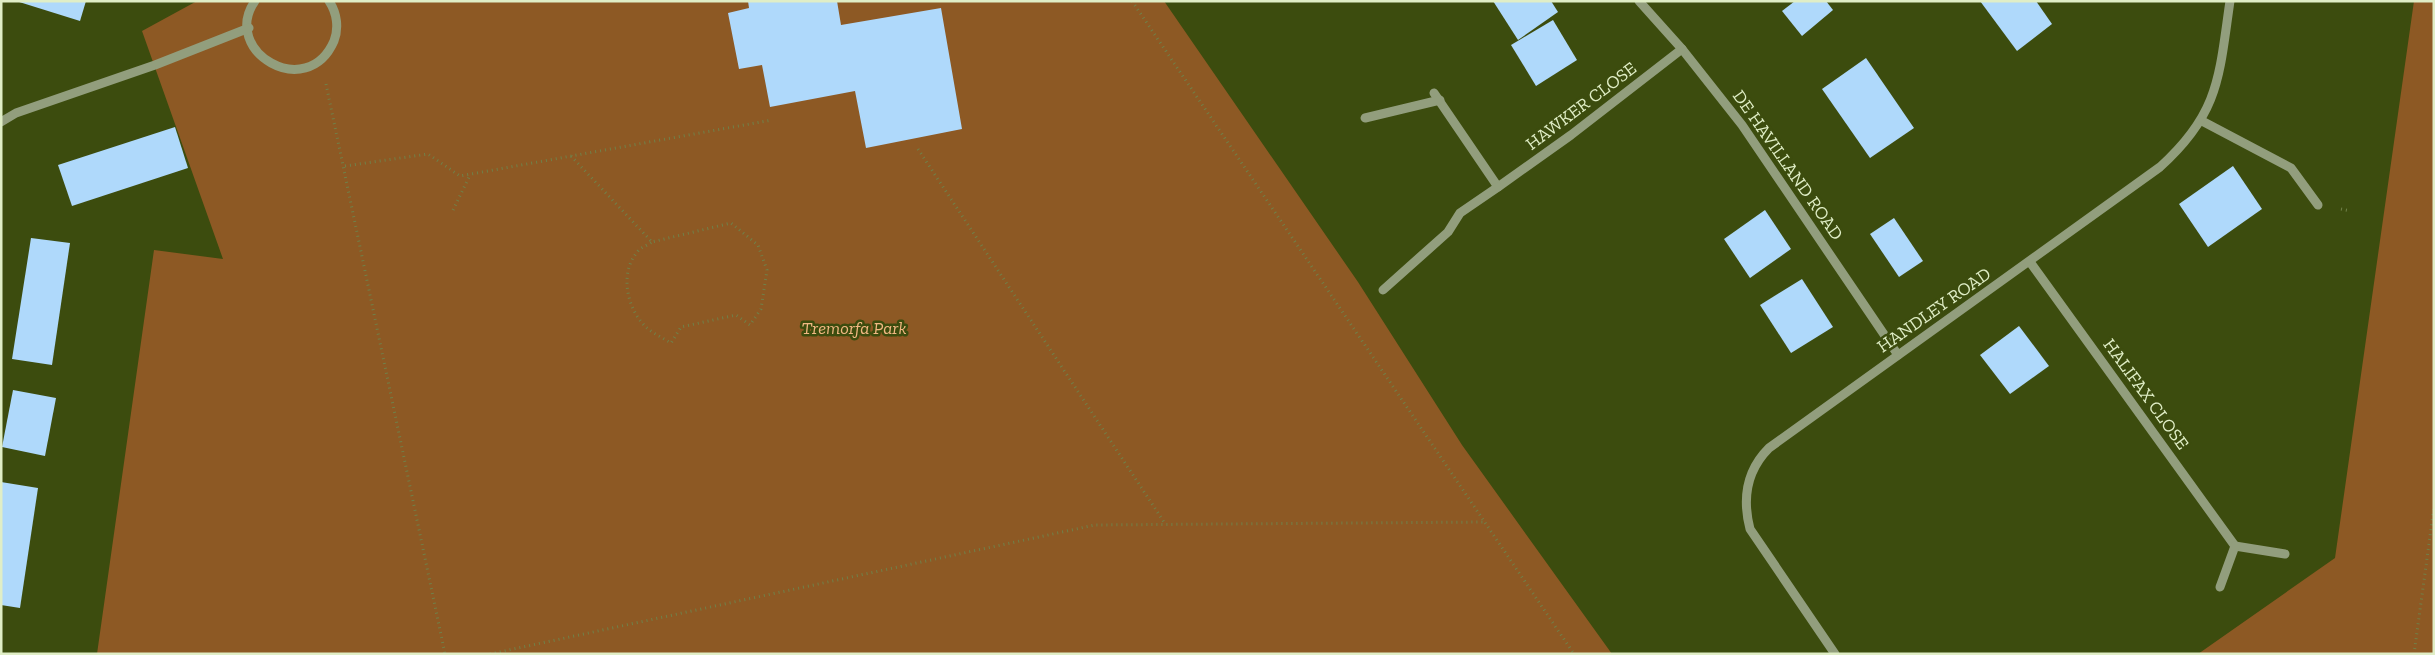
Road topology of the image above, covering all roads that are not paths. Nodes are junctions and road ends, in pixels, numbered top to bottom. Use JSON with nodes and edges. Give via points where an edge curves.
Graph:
{"nodes":[{"id":1,"x":255,"y":1,"type":"edge"},
{"id":2,"x":329,"y":1,"type":"edge"},
{"id":3,"x":1639,"y":1,"type":"edge"},
{"id":4,"x":2230,"y":1,"type":"edge"},
{"id":5,"x":249,"y":28,"type":"junction"},
{"id":6,"x":1682,"y":49,"type":"junction"},
{"id":7,"x":1365,"y":118,"type":"dead end"},
{"id":8,"x":2202,"y":120,"type":"junction"},
{"id":9,"x":1,"y":122,"type":"edge"},
{"id":10,"x":1498,"y":187,"type":"junction"},
{"id":11,"x":2318,"y":205,"type":"dead end"},
{"id":12,"x":2030,"y":262,"type":"junction"},
{"id":13,"x":1383,"y":290,"type":"dead end"},
{"id":14,"x":1898,"y":355,"type":"junction"},
{"id":15,"x":2235,"y":546,"type":"junction"},
{"id":16,"x":2285,"y":554,"type":"dead end"},
{"id":17,"x":2220,"y":587,"type":"dead end"},
{"id":18,"x":1835,"y":654,"type":"edge"}],
"edges":[{"from":1,"to":5,"type":"street","via":[[251,7]]},
{"from":2,"to":5,"type":"street","via":[[337,21],[336,36],[321,60],[301,69],[279,68],[266,61],[249,37]]},
{"from":3,"to":6,"type":"street","name":"DE HAVILLAND ROAD"},
{"from":4,"to":8,"type":"street","name":"HANDLEY ROAD","via":[[2216,89]]},
{"from":5,"to":9,"type":"street"},
{"from":6,"to":10,"type":"street","name":"HAWKER CLOSE"},
{"from":6,"to":14,"type":"street","name":"DE HAVILLAND ROAD","via":[[1742,125]]},
{"from":7,"to":10,"type":"street","via":[[1437,97]]},
{"from":8,"to":11,"type":"street","via":[[2291,168]]},
{"from":8,"to":12,"type":"street","name":"HANDLEY ROAD","via":[[2180,150],[2160,167]]},
{"from":10,"to":13,"type":"street","name":"HAWKER CLOSE","via":[[1460,213],[1448,232]]},
{"from":12,"to":14,"type":"street","name":"HANDLEY ROAD"},
{"from":12,"to":15,"type":"street","name":"HALIFAX CLOSE"},
{"from":14,"to":18,"type":"street","name":"HANDLEY ROAD","via":[[1769,448],[1753,470],[1746,494],[1745,511],[1750,528]]},
{"from":15,"to":16,"type":"street"},
{"from":15,"to":17,"type":"street"}]}
